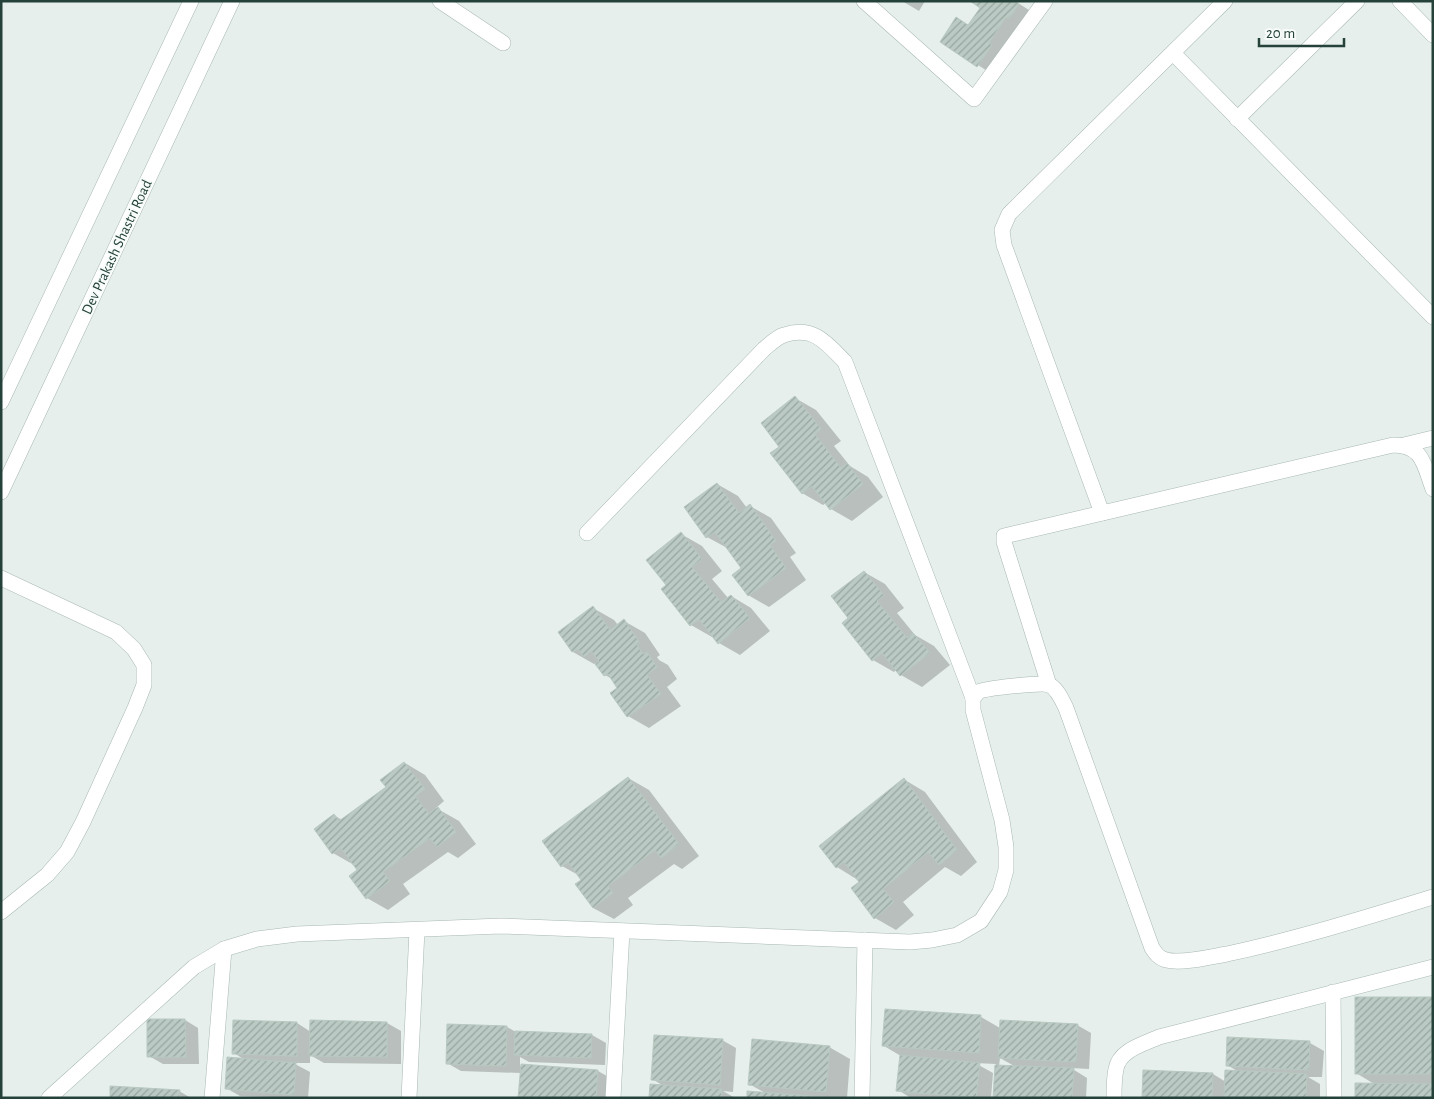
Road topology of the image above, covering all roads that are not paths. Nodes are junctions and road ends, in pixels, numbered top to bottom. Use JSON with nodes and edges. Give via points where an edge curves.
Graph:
{"nodes":[{"id":1,"x":191,"y":1,"type":"edge"},
{"id":2,"x":232,"y":1,"type":"edge"},
{"id":3,"x":440,"y":1,"type":"edge"},
{"id":4,"x":864,"y":1,"type":"edge"},
{"id":5,"x":1045,"y":1,"type":"edge"},
{"id":6,"x":1225,"y":1,"type":"edge"},
{"id":7,"x":1357,"y":1,"type":"edge"},
{"id":8,"x":1400,"y":1,"type":"edge"},
{"id":9,"x":1433,"y":35,"type":"edge"},
{"id":10,"x":503,"y":43,"type":"dead end"},
{"id":11,"x":1173,"y":53,"type":"junction"},
{"id":12,"x":1237,"y":118,"type":"junction"},
{"id":13,"x":1433,"y":317,"type":"edge"},
{"id":14,"x":1,"y":402,"type":"edge"},
{"id":15,"x":1433,"y":438,"type":"edge"},
{"id":16,"x":1404,"y":445,"type":"junction"},
{"id":17,"x":1433,"y":488,"type":"edge"},
{"id":18,"x":1,"y":492,"type":"edge"},
{"id":19,"x":1102,"y":513,"type":"junction"},
{"id":20,"x":588,"y":533,"type":"dead end"},
{"id":21,"x":1,"y":578,"type":"edge"},
{"id":22,"x":1049,"y":685,"type":"junction"},
{"id":23,"x":973,"y":698,"type":"junction"},
{"id":24,"x":1433,"y":897,"type":"edge"},
{"id":25,"x":1,"y":912,"type":"edge"},
{"id":26,"x":417,"y":930,"type":"junction"},
{"id":27,"x":622,"y":931,"type":"junction"},
{"id":28,"x":865,"y":940,"type":"junction"},
{"id":29,"x":224,"y":949,"type":"junction"},
{"id":30,"x":1433,"y":966,"type":"edge"},
{"id":31,"x":1333,"y":992,"type":"junction"},
{"id":32,"x":49,"y":1098,"type":"edge"},
{"id":33,"x":212,"y":1098,"type":"edge"},
{"id":34,"x":409,"y":1098,"type":"edge"},
{"id":35,"x":613,"y":1098,"type":"edge"},
{"id":36,"x":862,"y":1098,"type":"edge"},
{"id":37,"x":1114,"y":1098,"type":"edge"},
{"id":38,"x":1334,"y":1098,"type":"edge"}],
"edges":[{"from":1,"to":14,"type":"street"},
{"from":2,"to":18,"type":"street","name":"Dev Prakash Shastri Road"},
{"from":3,"to":10,"type":"street"},
{"from":4,"to":5,"type":"street","via":[[974,99]]},
{"from":6,"to":11,"type":"street"},
{"from":7,"to":12,"type":"street"},
{"from":8,"to":9,"type":"street"},
{"from":11,"to":12,"type":"street"},
{"from":11,"to":19,"type":"street","via":[[1009,214],[1002,230],[1004,245]]},
{"from":12,"to":13,"type":"street"},
{"from":15,"to":16,"type":"street"},
{"from":16,"to":17,"type":"street","via":[[1414,449],[1422,460]]},
{"from":16,"to":19,"type":"street"},
{"from":19,"to":22,"type":"street","via":[[1007,534],[1003,538]]},
{"from":20,"to":23,"type":"street","via":[[764,349],[783,335],[808,332],[827,342],[845,362]]},
{"from":21,"to":25,"type":"street","via":[[116,632],[134,649],[144,665],[144,685],[67,852],[47,875]]},
{"from":22,"to":23,"type":"street","via":[[1039,683],[987,690],[978,692]]},
{"from":22,"to":24,"type":"street","via":[[1058,692],[1066,708],[1152,948],[1158,956],[1175,961],[1259,947]]},
{"from":23,"to":28,"type":"street","via":[[973,710],[1006,847],[1006,870],[1000,892],[981,921],[956,935],[910,942]]},
{"from":26,"to":27,"type":"street","via":[[501,926]]},
{"from":26,"to":29,"type":"street","via":[[297,934],[257,939]]},
{"from":26,"to":34,"type":"street"},
{"from":27,"to":28,"type":"street"},
{"from":27,"to":35,"type":"street"},
{"from":28,"to":36,"type":"street"},
{"from":29,"to":32,"type":"street","via":[[194,967]]},
{"from":29,"to":33,"type":"street"},
{"from":30,"to":31,"type":"street"},
{"from":31,"to":37,"type":"street","via":[[1160,1036],[1129,1051],[1119,1059]]},
{"from":31,"to":38,"type":"street"}]}
